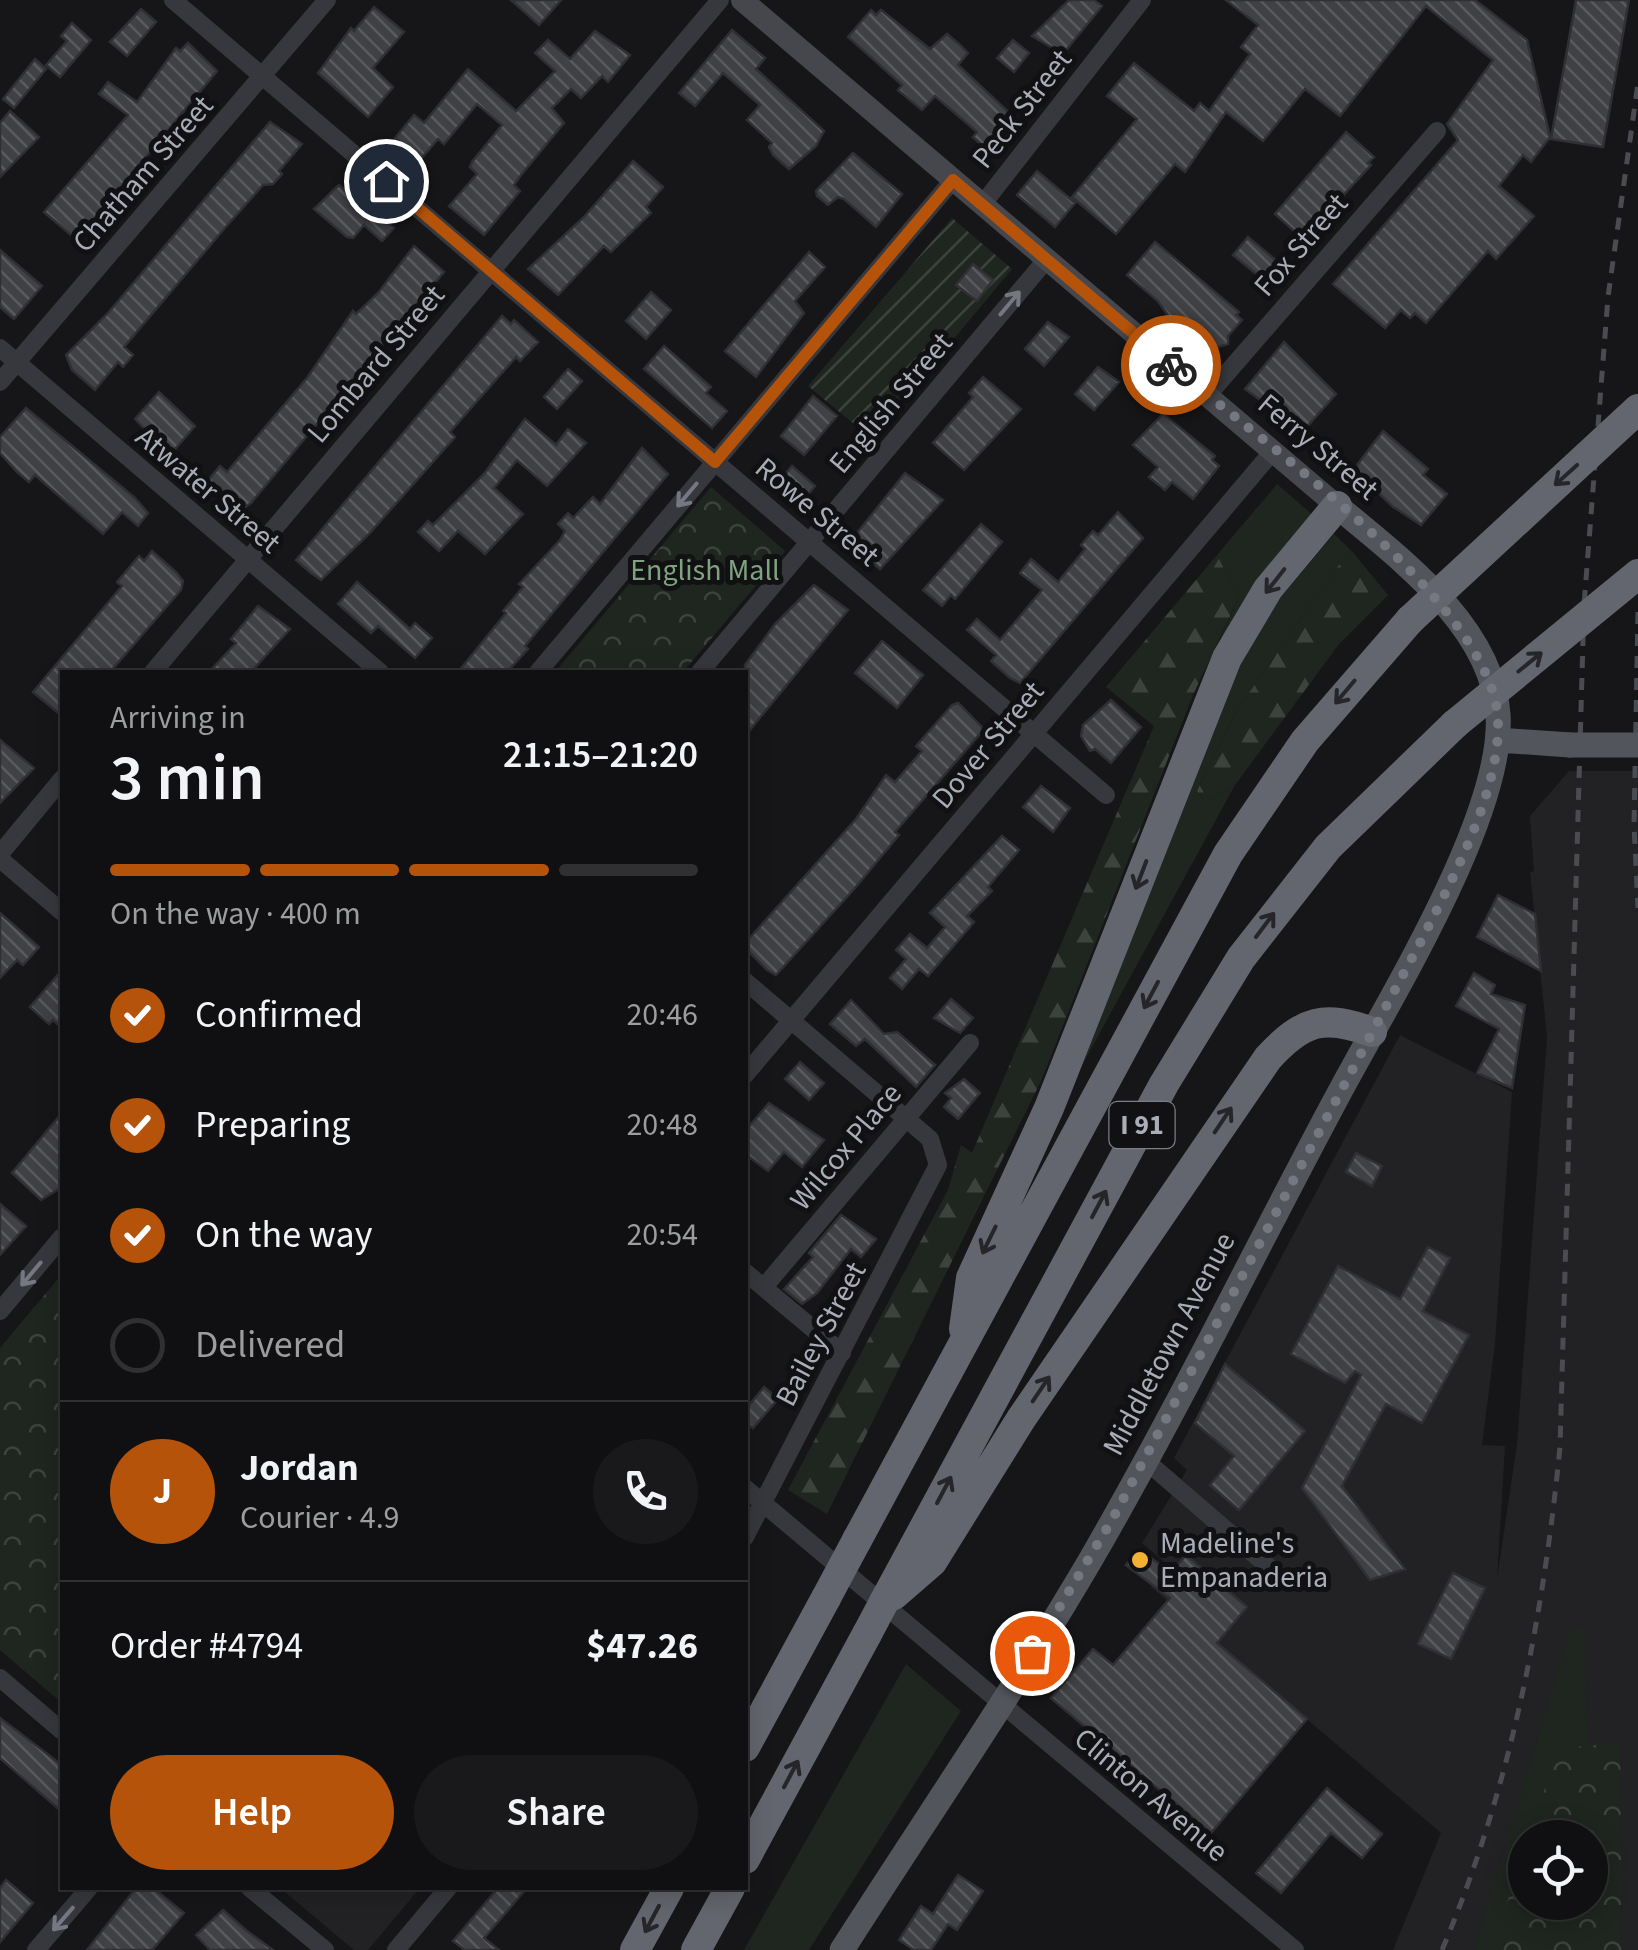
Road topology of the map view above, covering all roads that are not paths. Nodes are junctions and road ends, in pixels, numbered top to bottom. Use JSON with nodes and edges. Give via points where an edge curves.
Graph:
{"nodes":[{"id":1,"x":173,"y":0,"type":"edge"},
{"id":2,"x":327,"y":0,"type":"edge"},
{"id":3,"x":720,"y":0,"type":"edge"},
{"id":4,"x":742,"y":0,"type":"edge"},
{"id":5,"x":1142,"y":0,"type":"edge"},
{"id":6,"x":263,"y":76,"type":"junction"},
{"id":7,"x":1437,"y":131,"type":"dead end"},
{"id":8,"x":953,"y":180,"type":"junction"},
{"id":9,"x":982,"y":205,"type":"junction"},
{"id":10,"x":1046,"y":260,"type":"junction"},
{"id":11,"x":491,"y":271,"type":"junction"},
{"id":12,"x":0,"y":348,"type":"edge"},
{"id":13,"x":16,"y":363,"type":"junction"},
{"id":14,"x":0,"y":382,"type":"edge"},
{"id":15,"x":1207,"y":396,"type":"junction"},
{"id":16,"x":1638,"y":409,"type":"edge"},
{"id":17,"x":1273,"y":451,"type":"junction"},
{"id":18,"x":715,"y":462,"type":"junction"},
{"id":19,"x":1338,"y":506,"type":"junction"},
{"id":20,"x":810,"y":542,"type":"junction"},
{"id":21,"x":248,"y":560,"type":"junction"},
{"id":22,"x":1638,"y":574,"type":"edge"},
{"id":23,"x":155,"y":670,"type":"edge"},
{"id":24,"x":378,"y":670,"type":"edge"},
{"id":25,"x":540,"y":670,"type":"edge"},
{"id":26,"x":702,"y":670,"type":"edge"},
{"id":27,"x":1034,"y":734,"type":"junction"},
{"id":28,"x":1498,"y":740,"type":"junction"},
{"id":29,"x":1638,"y":745,"type":"edge"},
{"id":30,"x":60,"y":782,"type":"edge"},
{"id":31,"x":1106,"y":795,"type":"dead end"},
{"id":32,"x":0,"y":856,"type":"edge"},
{"id":33,"x":60,"y":910,"type":"edge"},
{"id":34,"x":748,"y":985,"type":"edge"},
{"id":35,"x":791,"y":1021,"type":"junction"},
{"id":36,"x":1372,"y":1032,"type":"junction"},
{"id":37,"x":970,"y":1043,"type":"dead end"},
{"id":38,"x":748,"y":1071,"type":"edge"},
{"id":39,"x":906,"y":1119,"type":"junction"},
{"id":40,"x":60,"y":1239,"type":"edge"},
{"id":41,"x":748,"y":1275,"type":"edge"},
{"id":42,"x":764,"y":1288,"type":"junction"},
{"id":43,"x":1,"y":1307,"type":"edge"},
{"id":44,"x":964,"y":1341,"type":"junction"},
{"id":45,"x":842,"y":1353,"type":"junction"},
{"id":46,"x":1144,"y":1460,"type":"junction"},
{"id":47,"x":748,"y":1491,"type":"edge"},
{"id":48,"x":762,"y":1503,"type":"junction"},
{"id":49,"x":748,"y":1531,"type":"edge"},
{"id":50,"x":1270,"y":1568,"type":"dead end"},
{"id":51,"x":897,"y":1588,"type":"junction"},
{"id":52,"x":0,"y":1678,"type":"edge"},
{"id":53,"x":999,"y":1704,"type":"junction"},
{"id":54,"x":60,"y":1728,"type":"edge"},
{"id":55,"x":748,"y":1741,"type":"edge"},
{"id":56,"x":748,"y":1853,"type":"edge"},
{"id":57,"x":88,"y":1890,"type":"edge"},
{"id":58,"x":252,"y":1890,"type":"edge"},
{"id":59,"x":446,"y":1890,"type":"edge"},
{"id":60,"x":668,"y":1890,"type":"edge"},
{"id":61,"x":729,"y":1890,"type":"edge"},
{"id":62,"x":36,"y":1950,"type":"edge"},
{"id":63,"x":325,"y":1950,"type":"edge"},
{"id":64,"x":396,"y":1950,"type":"edge"},
{"id":65,"x":635,"y":1950,"type":"edge"},
{"id":66,"x":696,"y":1950,"type":"edge"},
{"id":67,"x":842,"y":1950,"type":"edge"},
{"id":68,"x":1295,"y":1950,"type":"edge"}],
"edges":[{"from":1,"to":6,"type":"street","name":"Rowe Street"},
{"from":2,"to":6,"type":"street","name":"Chatham Street"},
{"from":3,"to":11,"type":"street","name":"Lombard Street"},
{"from":4,"to":8,"type":"main road","name":"Ferry Street"},
{"from":5,"to":9,"type":"street","name":"Peck Street"},
{"from":6,"to":11,"type":"street","name":"Rowe Street"},
{"from":6,"to":13,"type":"street","name":"Chatham Street"},
{"from":7,"to":15,"type":"street","name":"Fox Street"},
{"from":8,"to":9,"type":"main road","name":"Ferry Street"},
{"from":8,"to":18,"type":"street","name":"Peck Street"},
{"from":9,"to":10,"type":"main road","name":"Ferry Street"},
{"from":10,"to":15,"type":"main road","name":"Ferry Street"},
{"from":20,"to":10,"type":"street","name":"English Street","one_way":true},
{"from":11,"to":18,"type":"street","name":"Rowe Street"},
{"from":11,"to":21,"type":"street","name":"Lombard Street"},
{"from":12,"to":13,"type":"street","name":"Atwater Street"},
{"from":13,"to":14,"type":"street","name":"Chatham Street"},
{"from":13,"to":21,"type":"street","name":"Atwater Street"},
{"from":15,"to":17,"type":"main road","name":"Ferry Street"},
{"from":16,"to":44,"type":"highway","number":"I 91","one_way":true,"bridge":true,"via":[[1410,620],[1306,741],[1228,854]]},
{"from":17,"to":19,"type":"main road","name":"Ferry Street"},
{"from":17,"to":27,"type":"street","name":"Dover Street"},
{"from":18,"to":20,"type":"street","name":"Rowe Street"},
{"from":18,"to":25,"type":"street","name":"Peck Street","one_way":true},
{"from":19,"to":28,"type":"main road","name":"Ferry Street","via":[[1423,584],[1472,643],[1494,690]]},
{"from":19,"to":44,"type":"highway","one_way":true,"via":[[1262,598],[1227,658],[1055,1094],[971,1278]]},
{"from":20,"to":26,"type":"street","name":"English Street"},
{"from":20,"to":27,"type":"street","name":"Rowe Street"},
{"from":21,"to":23,"type":"street","name":"Lombard Street"},
{"from":21,"to":24,"type":"street","name":"Atwater Street"},
{"from":51,"to":22,"type":"highway","number":"I 91","one_way":true,"bridge":true,"via":[[1214,999],[1320,856],[1455,724]]},
{"from":27,"to":31,"type":"street","name":"Rowe Street"},
{"from":27,"to":35,"type":"street","name":"Dover Street"},
{"from":28,"to":29,"type":"main road","bridge":true},
{"from":28,"to":36,"type":"main road","name":"Middletown Avenue","via":[[1456,869]]},
{"from":30,"to":32,"type":"street"},
{"from":32,"to":33,"type":"street"},
{"from":34,"to":35,"type":"street"},
{"from":35,"to":38,"type":"street","name":"Dover Street"},
{"from":35,"to":39,"type":"street"},
{"from":36,"to":46,"type":"main road","name":"Middletown Avenue"},
{"from":51,"to":36,"type":"highway","one_way":true,"via":[[932,1562],[994,1459],[1258,1070],[1289,1038],[1318,1022]]},
{"from":37,"to":39,"type":"street","name":"Wilcox Place"},
{"from":39,"to":42,"type":"street","name":"Wilcox Place"},
{"from":39,"to":45,"type":"street","name":"Bailey Street","via":[[930,1139],[938,1155],[936,1174]]},
{"from":40,"to":43,"type":"street","one_way":true},
{"from":41,"to":42,"type":"street"},
{"from":42,"to":45,"type":"street"},
{"from":44,"to":55,"type":"highway","number":"I 91","bridge":true},
{"from":45,"to":48,"type":"street","name":"Bailey Street"},
{"from":46,"to":50,"type":"street"},
{"from":46,"to":53,"type":"main road","name":"Middletown Avenue"},
{"from":47,"to":48,"type":"street","name":"Clinton Avenue"},
{"from":48,"to":49,"type":"street","name":"Bailey Street"},
{"from":48,"to":53,"type":"street","name":"Clinton Avenue"},
{"from":56,"to":51,"type":"highway","number":"I 91","one_way":true,"bridge":true},
{"from":52,"to":54,"type":"street"},
{"from":53,"to":67,"type":"main road","name":"Middletown Avenue"},
{"from":53,"to":68,"type":"street","name":"Clinton Avenue"},
{"from":57,"to":62,"type":"street","one_way":true},
{"from":58,"to":63,"type":"street"},
{"from":59,"to":64,"type":"street"},
{"from":60,"to":65,"type":"highway","one_way":true},
{"from":61,"to":66,"type":"highway"}]}
